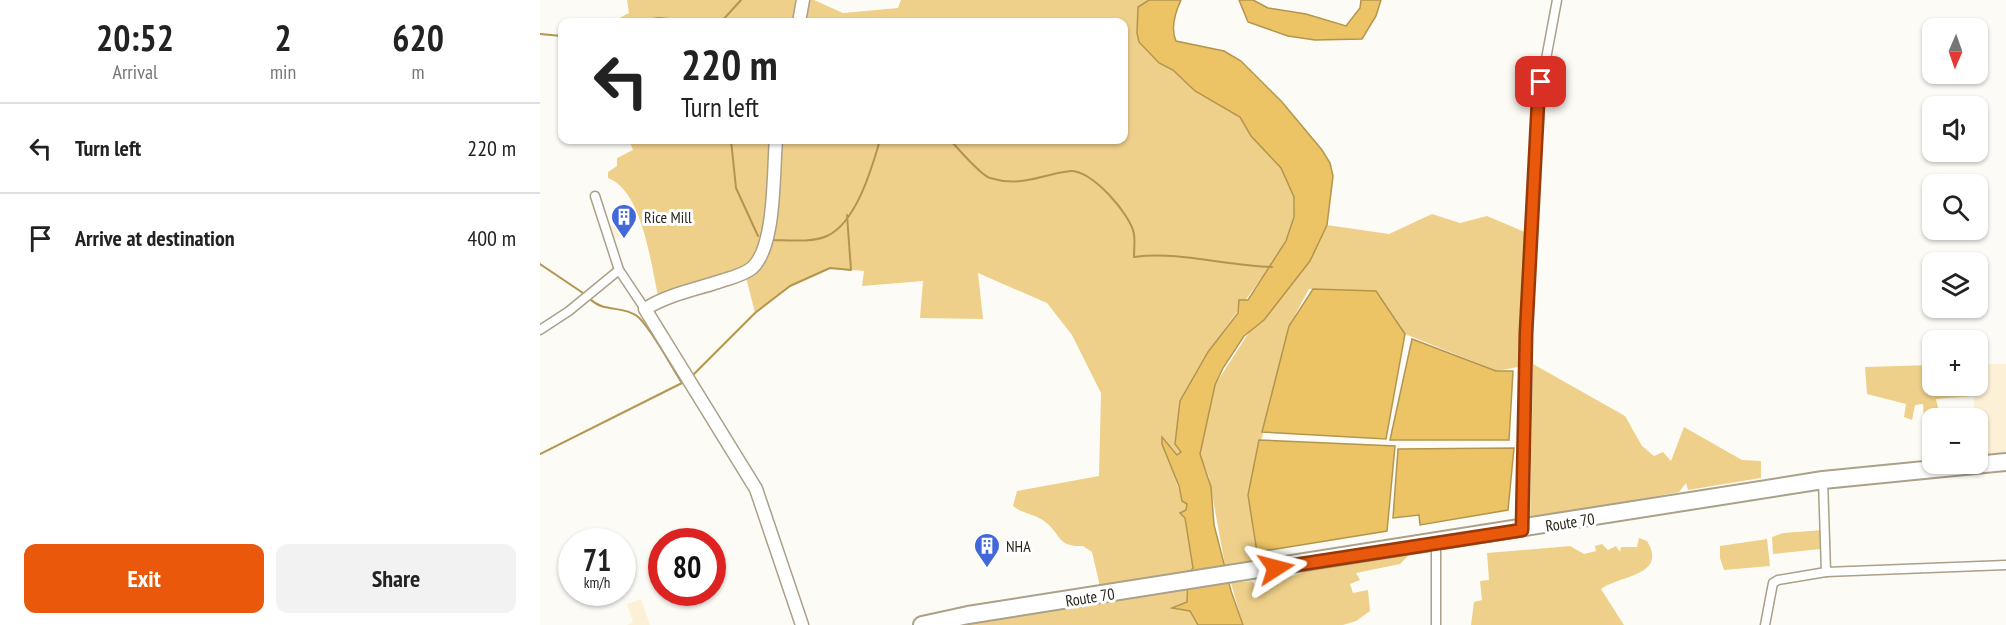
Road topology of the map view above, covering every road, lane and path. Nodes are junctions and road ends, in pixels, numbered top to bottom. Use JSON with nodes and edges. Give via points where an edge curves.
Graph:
{"nodes":[{"id":1,"x":803,"y":0,"type":"edge"},
{"id":2,"x":1557,"y":0,"type":"edge"},
{"id":3,"x":800,"y":18,"type":"edge"},
{"id":4,"x":776,"y":144,"type":"edge"},
{"id":5,"x":595,"y":196,"type":"dead end"},
{"id":6,"x":619,"y":270,"type":"junction"},
{"id":7,"x":645,"y":309,"type":"junction"},
{"id":8,"x":540,"y":330,"type":"edge"},
{"id":9,"x":2006,"y":462,"type":"edge"},
{"id":10,"x":1822,"y":480,"type":"junction"},
{"id":11,"x":1522,"y":530,"type":"junction"},
{"id":12,"x":1436,"y":542,"type":"junction"},
{"id":13,"x":2006,"y":565,"type":"edge"},
{"id":14,"x":1826,"y":572,"type":"junction"},
{"id":15,"x":802,"y":625,"type":"edge"},
{"id":16,"x":922,"y":625,"type":"edge"},
{"id":17,"x":1436,"y":625,"type":"edge"},
{"id":18,"x":1765,"y":625,"type":"edge"}],
"edges":[{"from":1,"to":3,"type":"street"},
{"from":2,"to":11,"type":"street","via":[[1538,102],[1526,333]]},
{"from":4,"to":7,"type":"street","via":[[768,231],[765,250],[758,261],[743,274],[660,300]]},
{"from":5,"to":6,"type":"street"},
{"from":6,"to":7,"type":"street"},
{"from":6,"to":8,"type":"street"},
{"from":7,"to":15,"type":"street","via":[[756,489]]},
{"from":9,"to":10,"type":"highway","name":"Route 70"},
{"from":10,"to":11,"type":"highway","name":"Route 70"},
{"from":10,"to":14,"type":"street"},
{"from":11,"to":12,"type":"highway","name":"Route 70"},
{"from":12,"to":16,"type":"highway","name":"Route 70"},
{"from":12,"to":17,"type":"street"},
{"from":13,"to":14,"type":"street"},
{"from":14,"to":18,"type":"street","via":[[1773,584]]}]}
